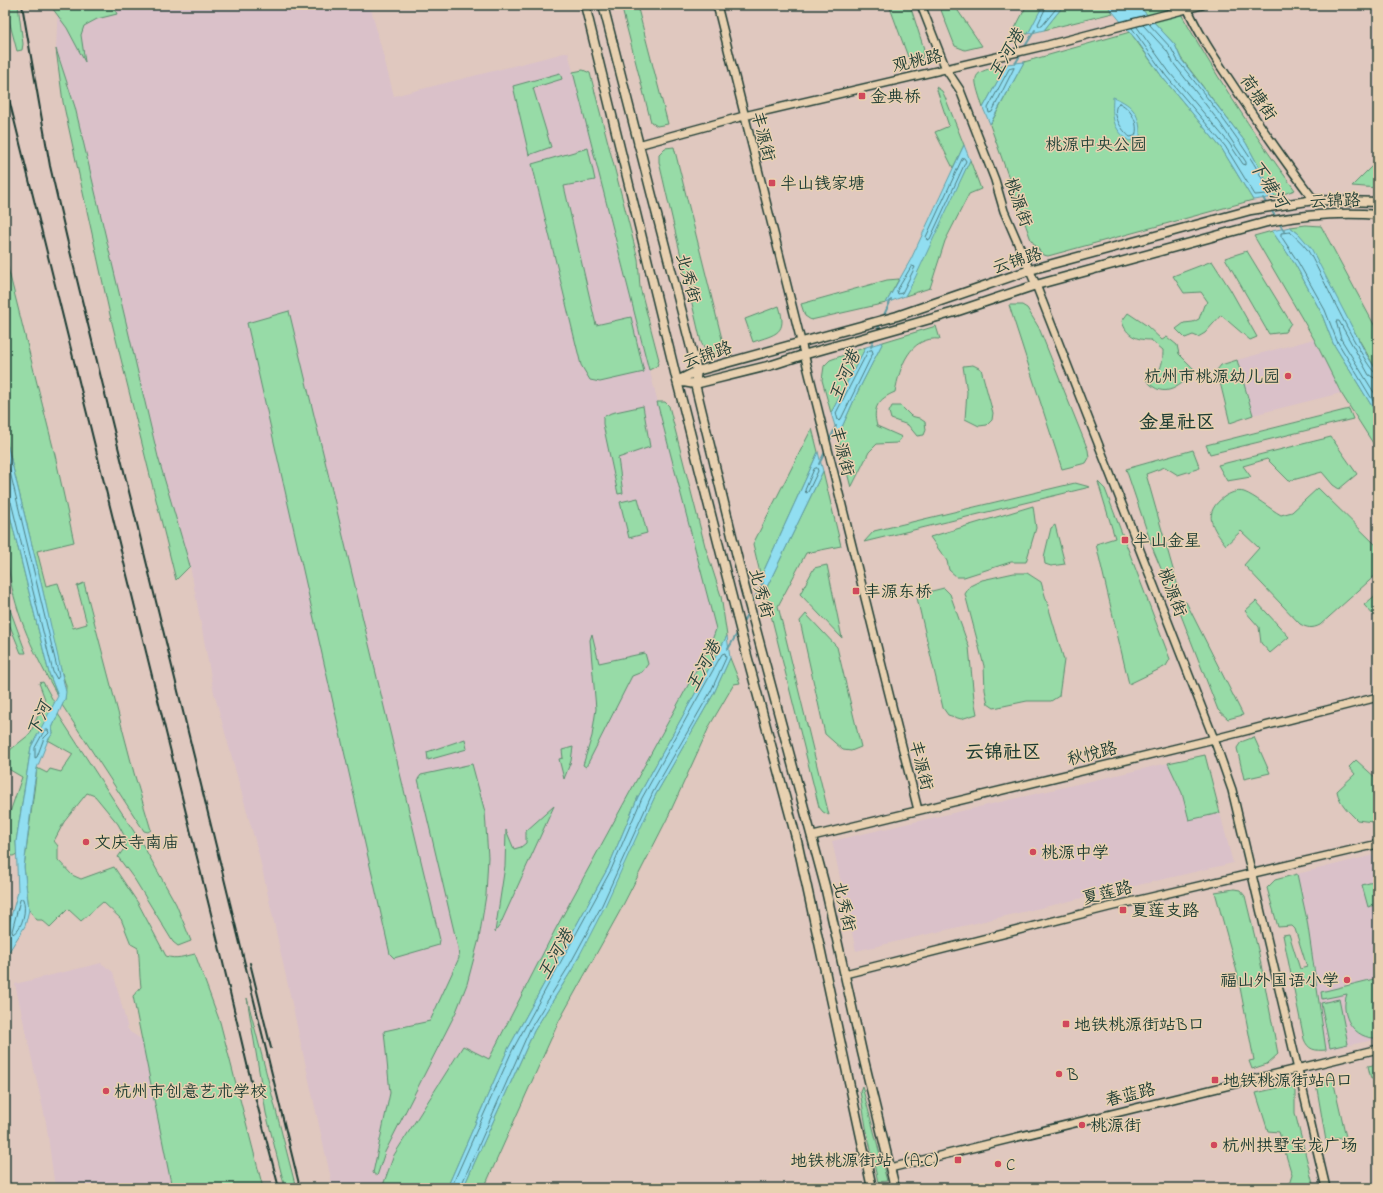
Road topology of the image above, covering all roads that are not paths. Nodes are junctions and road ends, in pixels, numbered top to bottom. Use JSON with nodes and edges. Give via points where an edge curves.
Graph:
{"nodes":[{"id":1,"x":585,"y":5,"type":"edge"},
{"id":2,"x":603,"y":5,"type":"edge"},
{"id":3,"x":717,"y":5,"type":"edge"},
{"id":4,"x":921,"y":5,"type":"edge"},
{"id":5,"x":1202,"y":5,"type":"edge"},
{"id":6,"x":1187,"y":7,"type":"edge"},
{"id":7,"x":946,"y":69,"type":"junction"},
{"id":8,"x":744,"y":116,"type":"junction"},
{"id":9,"x":638,"y":145,"type":"junction"},
{"id":10,"x":1314,"y":200,"type":"junction"},
{"id":11,"x":1378,"y":202,"type":"edge"},
{"id":12,"x":1378,"y":215,"type":"edge"},
{"id":13,"x":1030,"y":270,"type":"junction"},
{"id":14,"x":1036,"y":285,"type":"junction"},
{"id":15,"x":800,"y":342,"type":"junction"},
{"id":16,"x":803,"y":355,"type":"junction"},
{"id":17,"x":697,"y":371,"type":"junction"},
{"id":18,"x":677,"y":381,"type":"junction"},
{"id":19,"x":695,"y":384,"type":"junction"},
{"id":20,"x":1378,"y":697,"type":"edge"},
{"id":21,"x":1214,"y":739,"type":"junction"},
{"id":22,"x":918,"y":810,"type":"junction"},
{"id":23,"x":813,"y":836,"type":"junction"},
{"id":24,"x":1378,"y":844,"type":"edge"},
{"id":25,"x":1251,"y":873,"type":"junction"},
{"id":26,"x":845,"y":974,"type":"junction"},
{"id":27,"x":1378,"y":1049,"type":"edge"},
{"id":28,"x":1297,"y":1069,"type":"junction"},
{"id":29,"x":890,"y":1168,"type":"junction"},
{"id":30,"x":872,"y":1188,"type":"edge"},
{"id":31,"x":895,"y":1188,"type":"edge"},
{"id":32,"x":1326,"y":1188,"type":"edge"}],
"edges":[{"from":1,"to":18,"type":"main road","name":"北秀街"},
{"from":2,"to":9,"type":"main road","name":"北秀街"},
{"from":3,"to":8,"type":"street","name":"丰源街"},
{"from":4,"to":7,"type":"street","name":"桃源街"},
{"from":5,"to":6,"type":"street","name":"观桃路"},
{"from":6,"to":7,"type":"street","name":"观桃路","via":[[1121,28]]},
{"from":6,"to":10,"type":"street","name":"荷塘街","via":[[1200,34],[1250,111]]},
{"from":7,"to":8,"type":"street","name":"观桃路"},
{"from":7,"to":13,"type":"street","name":"桃源街","via":[[960,90],[995,180],[1004,211]]},
{"from":8,"to":9,"type":"street","name":"观桃路"},
{"from":8,"to":15,"type":"street","name":"丰源街"},
{"from":9,"to":17,"type":"main road","name":"北秀街"},
{"from":10,"to":11,"type":"main road","name":"云锦路"},
{"from":10,"to":13,"type":"main road","name":"云锦路","via":[[1259,209]]},
{"from":12,"to":14,"type":"main road","name":"云锦路","via":[[1349,213],[1294,217],[1267,222]]},
{"from":13,"to":14,"type":"street","name":"桃源街"},
{"from":13,"to":15,"type":"main road","name":"云锦路","via":[[897,316]]},
{"from":14,"to":16,"type":"main road","name":"云锦路","via":[[891,331]]},
{"from":14,"to":21,"type":"street","name":"桃源街"},
{"from":15,"to":16,"type":"street","name":"丰源街"},
{"from":15,"to":17,"type":"main road","name":"云锦路"},
{"from":16,"to":19,"type":"main road","name":"云锦路"},
{"from":16,"to":22,"type":"street","name":"丰源街"},
{"from":17,"to":18,"type":"main road","name":"云锦路"},
{"from":17,"to":19,"type":"main road","name":"北秀街"},
{"from":18,"to":19,"type":"main road","name":"云锦路"},
{"from":18,"to":30,"type":"main road","name":"北秀街","via":[[797,841]]},
{"from":19,"to":23,"type":"main road","name":"北秀街","via":[[754,619]]},
{"from":20,"to":21,"type":"street","name":"秋悦路"},
{"from":21,"to":22,"type":"street","name":"秋悦路"},
{"from":21,"to":25,"type":"street","name":"桃源街","via":[[1232,790]]},
{"from":22,"to":23,"type":"street","name":"秋悦路"},
{"from":23,"to":26,"type":"main road","name":"北秀街"},
{"from":24,"to":25,"type":"street","name":"夏莲路"},
{"from":25,"to":26,"type":"street","name":"夏莲路"},
{"from":25,"to":28,"type":"street","name":"桃源街"},
{"from":26,"to":29,"type":"main road","name":"北秀街"},
{"from":27,"to":28,"type":"street","name":"春蓝路"},
{"from":28,"to":29,"type":"street","name":"春蓝路"},
{"from":28,"to":32,"type":"street","name":"桃源街"},
{"from":29,"to":31,"type":"main road","name":"北秀街"}]}
